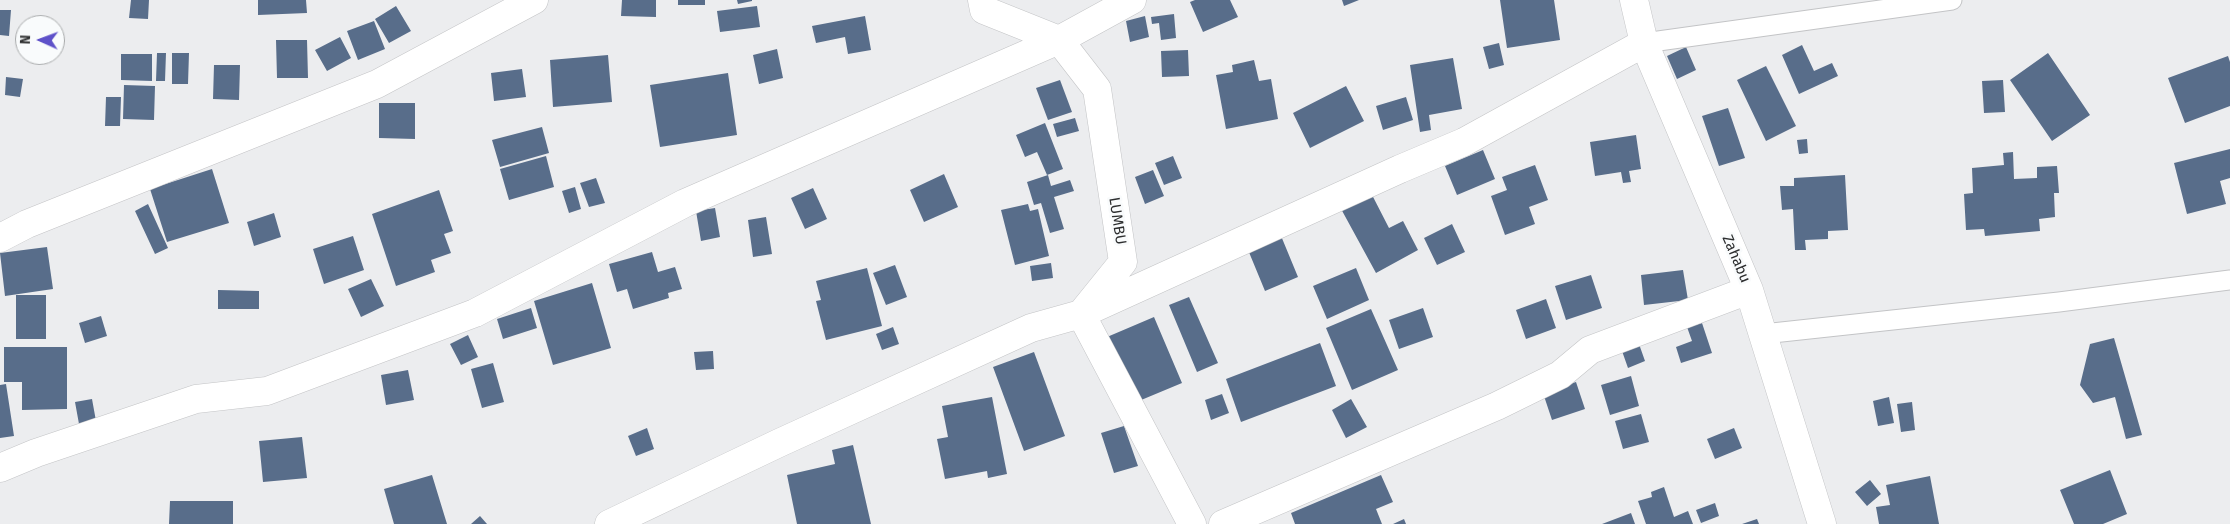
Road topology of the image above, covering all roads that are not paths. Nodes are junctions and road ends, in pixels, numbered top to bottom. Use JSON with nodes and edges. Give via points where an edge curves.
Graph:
{"nodes":[{"id":1,"x":534,"y":0,"type":"edge"},
{"id":2,"x":982,"y":0,"type":"edge"},
{"id":3,"x":1132,"y":0,"type":"edge"},
{"id":4,"x":1634,"y":0,"type":"edge"},
{"id":5,"x":1952,"y":0,"type":"edge"},
{"id":6,"x":1059,"y":40,"type":"junction"},
{"id":7,"x":1644,"y":43,"type":"junction"},
{"id":8,"x":0,"y":238,"type":"edge"},
{"id":9,"x":2230,"y":280,"type":"edge"},
{"id":10,"x":1749,"y":290,"type":"junction"},
{"id":11,"x":1081,"y":314,"type":"junction"},
{"id":12,"x":1762,"y":334,"type":"junction"},
{"id":13,"x":0,"y":468,"type":"edge"},
{"id":14,"x":609,"y":524,"type":"edge"},
{"id":15,"x":1192,"y":524,"type":"edge"},
{"id":16,"x":1223,"y":524,"type":"edge"},
{"id":17,"x":1822,"y":524,"type":"edge"}],
"edges":[{"from":1,"to":8,"type":"street","via":[[377,84],[27,224]]},
{"from":2,"to":6,"type":"street","via":[[984,10]]},
{"from":3,"to":6,"type":"street"},
{"from":4,"to":7,"type":"street","name":"Zahabu"},
{"from":5,"to":7,"type":"lane"},
{"from":6,"to":11,"type":"street","name":"LUMBU","via":[[1097,89],[1123,262]]},
{"from":6,"to":13,"type":"street","via":[[685,203],[474,313],[267,391],[196,399]]},
{"from":7,"to":10,"type":"street","name":"Zahabu"},
{"from":7,"to":11,"type":"street","via":[[1464,142]]},
{"from":9,"to":12,"type":"lane"},
{"from":10,"to":12,"type":"street","name":"Zahabu"},
{"from":10,"to":16,"type":"street","via":[[1590,350],[1560,375],[1498,406]]},
{"from":11,"to":14,"type":"street","via":[[1031,328]]},
{"from":11,"to":15,"type":"street"},
{"from":12,"to":17,"type":"street","name":"Zahabu"}]}
